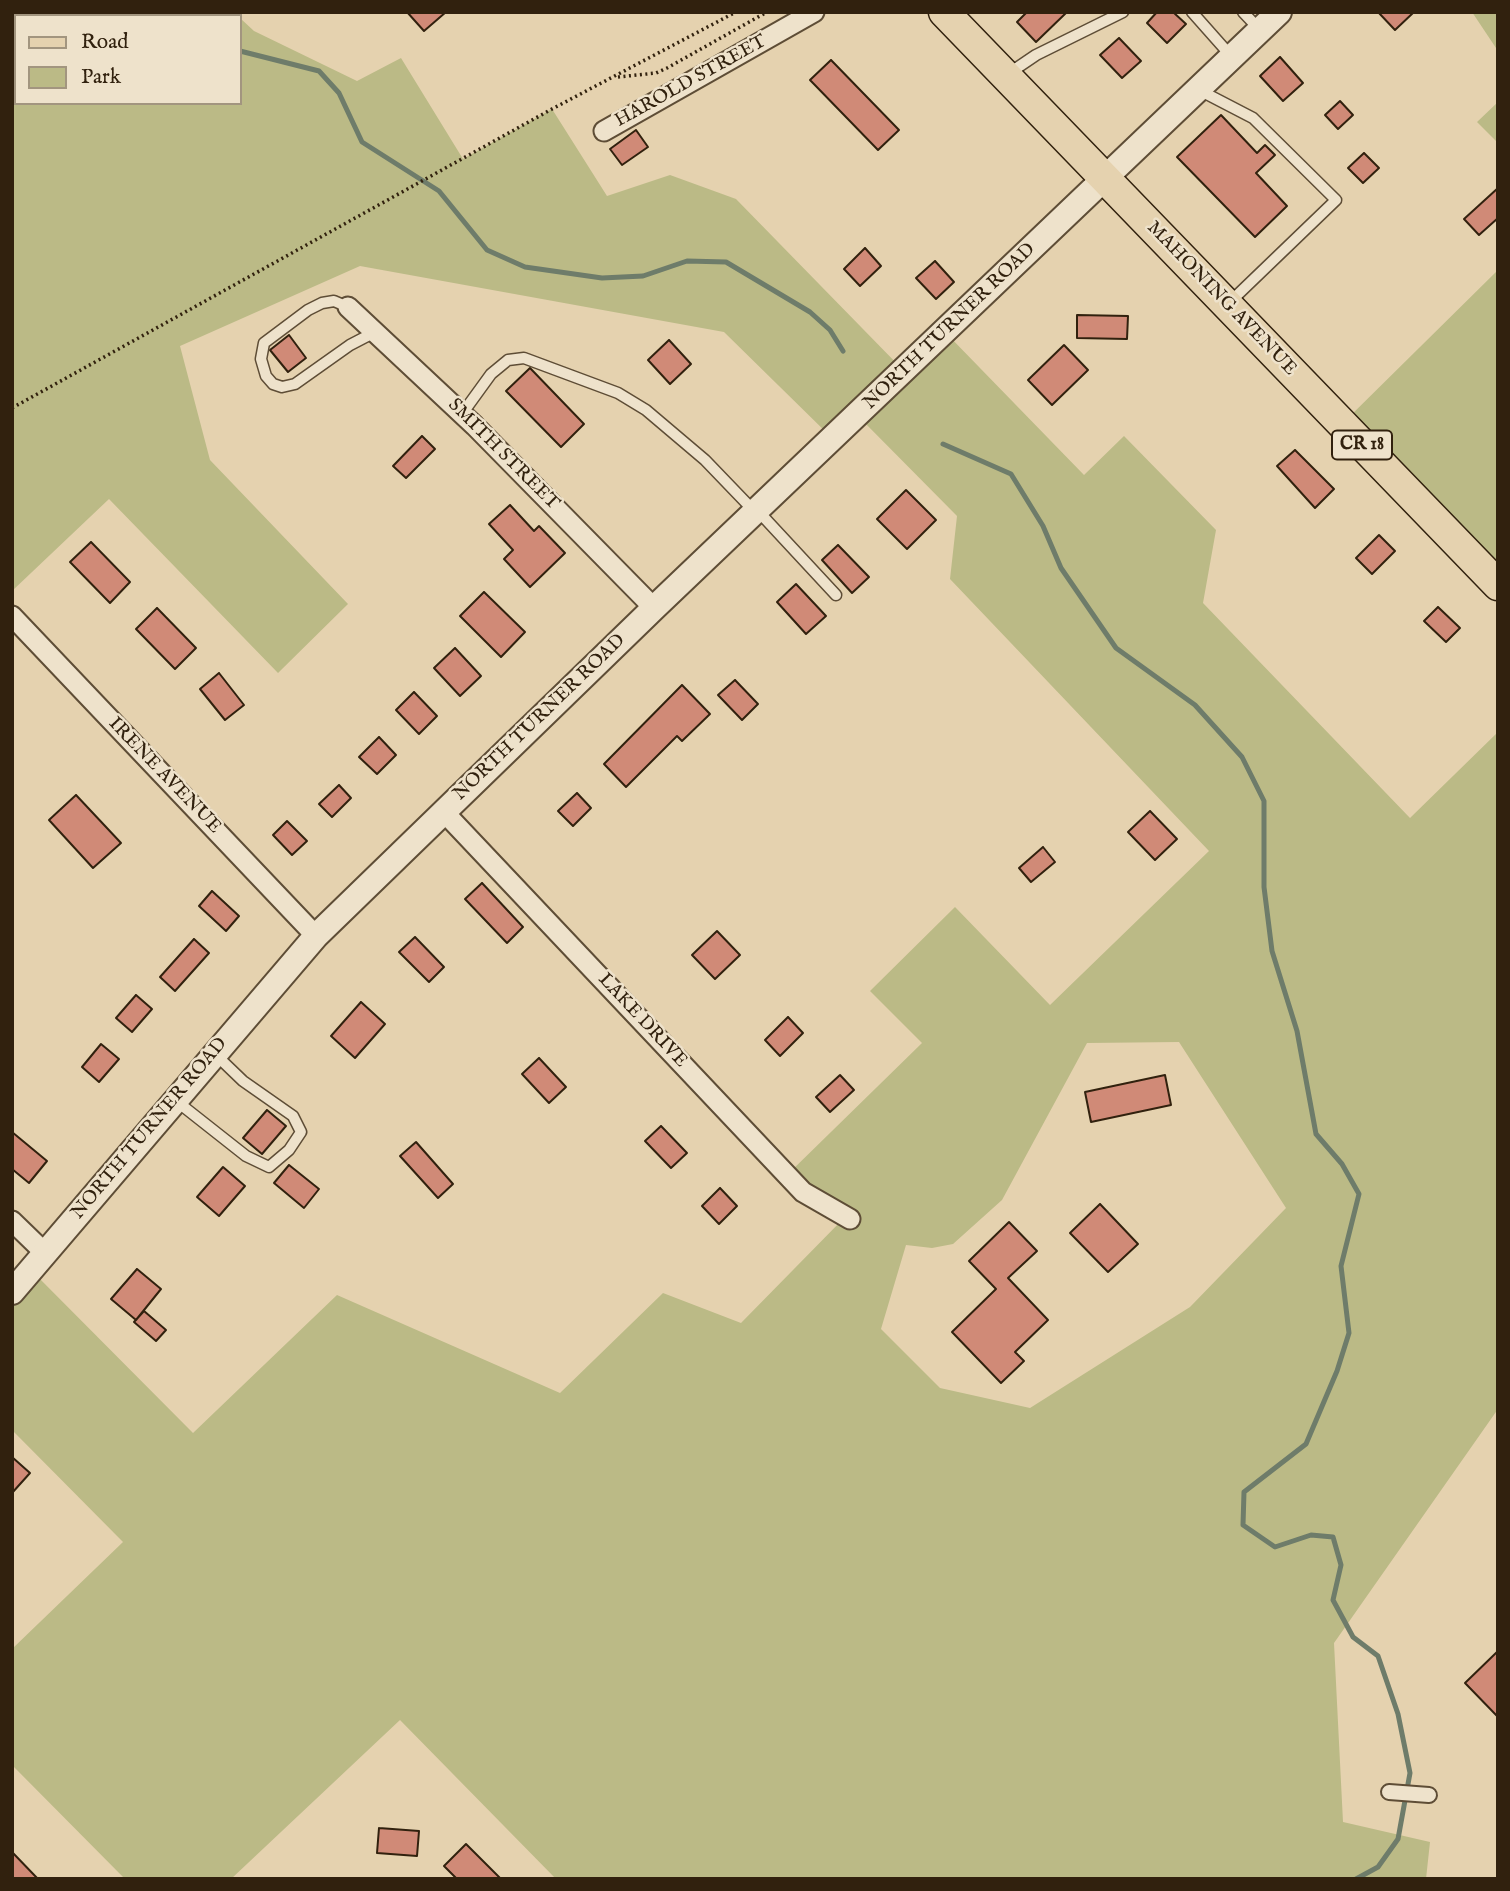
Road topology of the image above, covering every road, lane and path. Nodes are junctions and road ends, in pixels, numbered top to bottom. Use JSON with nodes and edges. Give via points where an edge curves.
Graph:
{"nodes":[{"id":1,"x":736,"y":12,"type":"edge"},
{"id":2,"x":767,"y":12,"type":"edge"},
{"id":3,"x":814,"y":12,"type":"edge"},
{"id":4,"x":944,"y":12,"type":"edge"},
{"id":5,"x":1123,"y":12,"type":"edge"},
{"id":6,"x":1192,"y":12,"type":"edge"},
{"id":7,"x":1243,"y":12,"type":"edge"},
{"id":8,"x":1279,"y":12,"type":"edge"},
{"id":9,"x":1260,"y":30,"type":"junction"},
{"id":10,"x":1232,"y":57,"type":"junction"},
{"id":11,"x":1005,"y":76,"type":"junction"},
{"id":12,"x":613,"y":78,"type":"junction"},
{"id":13,"x":1198,"y":90,"type":"junction"},
{"id":14,"x":604,"y":131,"type":"dead end"},
{"id":15,"x":1104,"y":179,"type":"junction"},
{"id":16,"x":1227,"y":305,"type":"junction"},
{"id":17,"x":348,"y":307,"type":"joint"},
{"id":18,"x":376,"y":332,"type":"junction"},
{"id":19,"x":12,"y":408,"type":"edge"},
{"id":20,"x":463,"y":414,"type":"junction"},
{"id":21,"x":756,"y":511,"type":"junction"},
{"id":22,"x":1498,"y":585,"type":"edge"},
{"id":23,"x":836,"y":595,"type":"dead end"},
{"id":24,"x":654,"y":608,"type":"junction"},
{"id":25,"x":12,"y":616,"type":"edge"},
{"id":26,"x":443,"y":811,"type":"junction"},
{"id":27,"x":316,"y":936,"type":"junction"},
{"id":28,"x":214,"y":1053,"type":"junction"},
{"id":29,"x":174,"y":1100,"type":"junction"},
{"id":30,"x":850,"y":1219,"type":"dead end"},
{"id":31,"x":12,"y":1221,"type":"edge"},
{"id":32,"x":45,"y":1253,"type":"junction"},
{"id":33,"x":12,"y":1292,"type":"edge"},
{"id":34,"x":1389,"y":1792,"type":"dead end"},
{"id":35,"x":1429,"y":1795,"type":"dead end"}],
"edges":[{"from":1,"to":12,"type":"path"},
{"from":2,"to":12,"type":"path","via":[[656,73]]},
{"from":3,"to":14,"type":"street","name":"HAROLD STREET"},
{"from":4,"to":11,"type":"main road","name":"MAHONING AVENUE","number":"CR 18"},
{"from":5,"to":11,"type":"lane","via":[[1036,55]]},
{"from":6,"to":10,"type":"lane"},
{"from":7,"to":9,"type":"lane"},
{"from":8,"to":9,"type":"street","name":"NORTH TURNER ROAD"},
{"from":9,"to":10,"type":"street","name":"NORTH TURNER ROAD"},
{"from":10,"to":13,"type":"street","name":"NORTH TURNER ROAD"},
{"from":11,"to":15,"type":"main road","name":"MAHONING AVENUE","number":"CR 18"},
{"from":12,"to":19,"type":"path"},
{"from":13,"to":15,"type":"street","name":"NORTH TURNER ROAD"},
{"from":13,"to":16,"type":"lane","via":[[1253,118],[1336,200]]},
{"from":15,"to":16,"type":"main road","name":"MAHONING AVENUE","number":"CR 18"},
{"from":15,"to":21,"type":"street","name":"NORTH TURNER ROAD"},
{"from":16,"to":22,"type":"main road","name":"MAHONING AVENUE","number":"CR 18"},
{"from":17,"to":18,"type":"street","name":"SMITH STREET"},
{"from":17,"to":18,"type":"lane","via":[[334,301],[322,303],[264,343],[261,359],[273,384],[295,384]]},
{"from":18,"to":20,"type":"street","name":"SMITH STREET"},
{"from":20,"to":21,"type":"lane","via":[[491,374],[509,360],[524,358],[618,393],[646,410],[688,443]]},
{"from":20,"to":24,"type":"street","name":"SMITH STREET"},
{"from":21,"to":23,"type":"lane"},
{"from":21,"to":24,"type":"street","name":"NORTH TURNER ROAD"},
{"from":24,"to":26,"type":"street","name":"NORTH TURNER ROAD"},
{"from":25,"to":27,"type":"street","name":"IRENE AVENUE"},
{"from":26,"to":27,"type":"street","name":"NORTH TURNER ROAD"},
{"from":26,"to":30,"type":"street","name":"LAKE DRIVE","via":[[803,1192]]},
{"from":27,"to":28,"type":"street","name":"NORTH TURNER ROAD"},
{"from":28,"to":29,"type":"street","name":"NORTH TURNER ROAD"},
{"from":28,"to":29,"type":"lane","via":[[293,1116],[300,1132],[289,1150],[269,1167],[246,1156]]},
{"from":29,"to":32,"type":"street","name":"NORTH TURNER ROAD"},
{"from":31,"to":32,"type":"street"},
{"from":32,"to":33,"type":"street","name":"NORTH TURNER ROAD"},
{"from":34,"to":35,"type":"street"}]}
